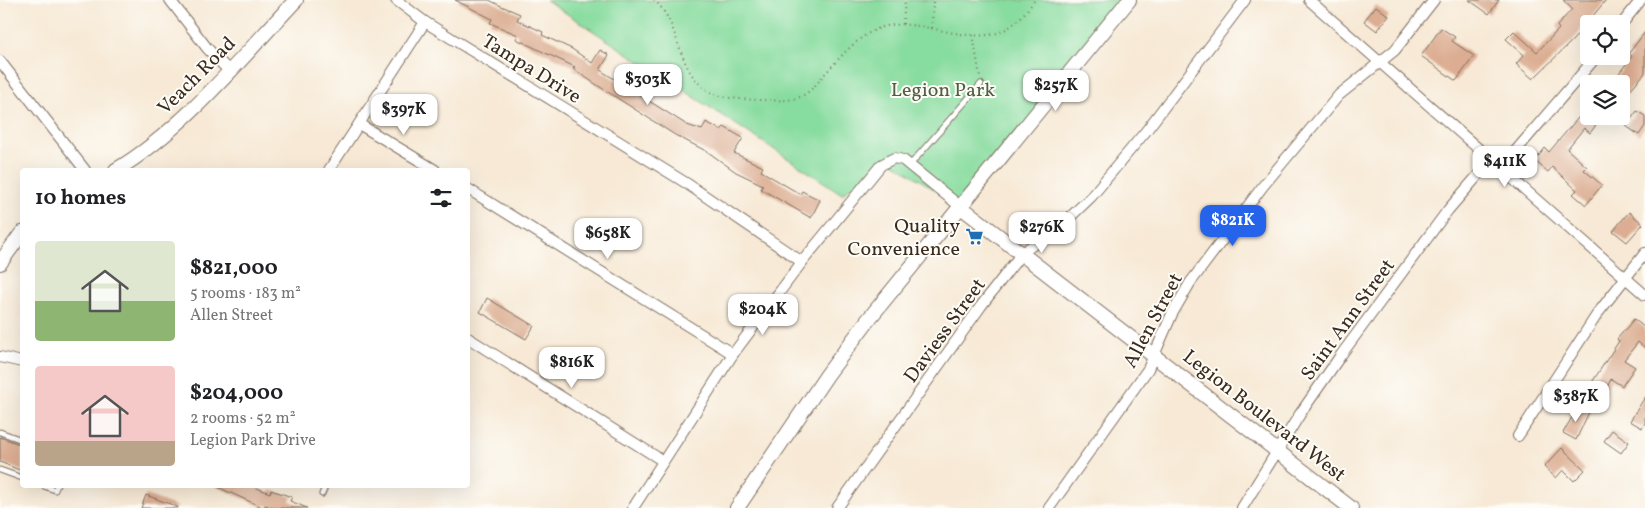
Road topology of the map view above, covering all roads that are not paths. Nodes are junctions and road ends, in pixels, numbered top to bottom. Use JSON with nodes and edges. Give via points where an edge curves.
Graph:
{"nodes":[{"id":1,"x":170,"y":0,"type":"edge"},
{"id":2,"x":296,"y":0,"type":"edge"},
{"id":3,"x":396,"y":0,"type":"edge"},
{"id":4,"x":1128,"y":0,"type":"edge"},
{"id":5,"x":1245,"y":0,"type":"edge"},
{"id":6,"x":1309,"y":0,"type":"edge"},
{"id":7,"x":1434,"y":0,"type":"edge"},
{"id":8,"x":1641,"y":0,"type":"edge"},
{"id":9,"x":1629,"y":15,"type":"edge"},
{"id":10,"x":424,"y":22,"type":"junction"},
{"id":11,"x":0,"y":61,"type":"edge"},
{"id":12,"x":1382,"y":62,"type":"junction"},
{"id":13,"x":1589,"y":65,"type":"edge"},
{"id":14,"x":229,"y":71,"type":"junction"},
{"id":15,"x":981,"y":84,"type":"road end"},
{"id":16,"x":359,"y":124,"type":"junction"},
{"id":17,"x":1492,"y":159,"type":"junction"},
{"id":18,"x":910,"y":165,"type":"junction"},
{"id":19,"x":83,"y":168,"type":"edge"},
{"id":20,"x":119,"y":168,"type":"edge"},
{"id":21,"x":330,"y":168,"type":"edge"},
{"id":22,"x":433,"y":168,"type":"edge"},
{"id":23,"x":1501,"y":168,"type":"junction"},
{"id":24,"x":470,"y":191,"type":"edge"},
{"id":25,"x":961,"y":206,"type":"junction"},
{"id":26,"x":20,"y":236,"type":"edge"},
{"id":27,"x":1022,"y":253,"type":"junction"},
{"id":28,"x":1645,"y":253,"type":"edge"},
{"id":29,"x":802,"y":262,"type":"junction"},
{"id":30,"x":0,"y":263,"type":"edge"},
{"id":31,"x":1625,"y":276,"type":"junction"},
{"id":32,"x":1645,"y":294,"type":"edge"},
{"id":33,"x":470,"y":339,"type":"edge"},
{"id":34,"x":733,"y":354,"type":"junction"},
{"id":35,"x":1155,"y":354,"type":"junction"},
{"id":36,"x":0,"y":357,"type":"edge"},
{"id":37,"x":20,"y":362,"type":"edge"},
{"id":38,"x":0,"y":432,"type":"edge"},
{"id":39,"x":1518,"y":436,"type":"dead end"},
{"id":40,"x":20,"y":439,"type":"edge"},
{"id":41,"x":1279,"y":451,"type":"junction"},
{"id":42,"x":663,"y":461,"type":"junction"},
{"id":43,"x":0,"y":470,"type":"edge"},
{"id":44,"x":20,"y":477,"type":"edge"},
{"id":45,"x":325,"y":488,"type":"edge"},
{"id":46,"x":322,"y":494,"type":"dead end"},
{"id":47,"x":633,"y":508,"type":"edge"},
{"id":48,"x":737,"y":508,"type":"edge"},
{"id":49,"x":837,"y":508,"type":"edge"},
{"id":50,"x":1049,"y":508,"type":"edge"},
{"id":51,"x":1242,"y":508,"type":"edge"},
{"id":52,"x":1351,"y":508,"type":"edge"}],
"edges":[{"from":1,"to":14,"type":"street"},
{"from":2,"to":14,"type":"street","name":"Veach Road"},
{"from":3,"to":10,"type":"street","name":"Tampa Drive"},
{"from":4,"to":25,"type":"street"},
{"from":5,"to":27,"type":"street","name":"Daviess Street","via":[[1091,197],[1067,220]]},
{"from":6,"to":12,"type":"street"},
{"from":7,"to":12,"type":"street","name":"Allen Street"},
{"from":8,"to":9,"type":"street"},
{"from":10,"to":16,"type":"street"},
{"from":10,"to":29,"type":"street","name":"Tampa Drive","via":[[686,183]]},
{"from":11,"to":19,"type":"street"},
{"from":12,"to":17,"type":"street"},
{"from":12,"to":35,"type":"street","name":"Allen Street","via":[[1339,95],[1263,186],[1190,283]]},
{"from":13,"to":23,"type":"street"},
{"from":14,"to":20,"type":"street","name":"Veach Road","via":[[166,134]]},
{"from":15,"to":18,"type":"lane"},
{"from":16,"to":21,"type":"street"},
{"from":16,"to":22,"type":"street"},
{"from":17,"to":23,"type":"street"},
{"from":17,"to":41,"type":"street","name":"Saint Ann Street","via":[[1448,210],[1341,355]]},
{"from":18,"to":25,"type":"street"},
{"from":18,"to":29,"type":"street","via":[[894,158],[881,164]]},
{"from":23,"to":31,"type":"street"},
{"from":24,"to":34,"type":"street"},
{"from":25,"to":27,"type":"street","name":"Legion Boulevard West"},
{"from":25,"to":48,"type":"street","via":[[826,375]]},
{"from":26,"to":30,"type":"street"},
{"from":27,"to":35,"type":"street","name":"Legion Boulevard West"},
{"from":27,"to":49,"type":"street","name":"Daviess Street"},
{"from":28,"to":31,"type":"street"},
{"from":29,"to":34,"type":"street"},
{"from":31,"to":32,"type":"street"},
{"from":31,"to":39,"type":"street"},
{"from":33,"to":42,"type":"street"},
{"from":34,"to":42,"type":"street"},
{"from":35,"to":41,"type":"street","name":"Legion Boulevard West"},
{"from":35,"to":50,"type":"street","name":"Allen Street","via":[[1132,393]]},
{"from":36,"to":37,"type":"street"},
{"from":38,"to":40,"type":"lane"},
{"from":41,"to":51,"type":"street","name":"Saint Ann Street"},
{"from":41,"to":52,"type":"street","name":"Legion Boulevard West"},
{"from":42,"to":47,"type":"street"},
{"from":43,"to":44,"type":"lane"},
{"from":45,"to":46,"type":"lane"}]}
